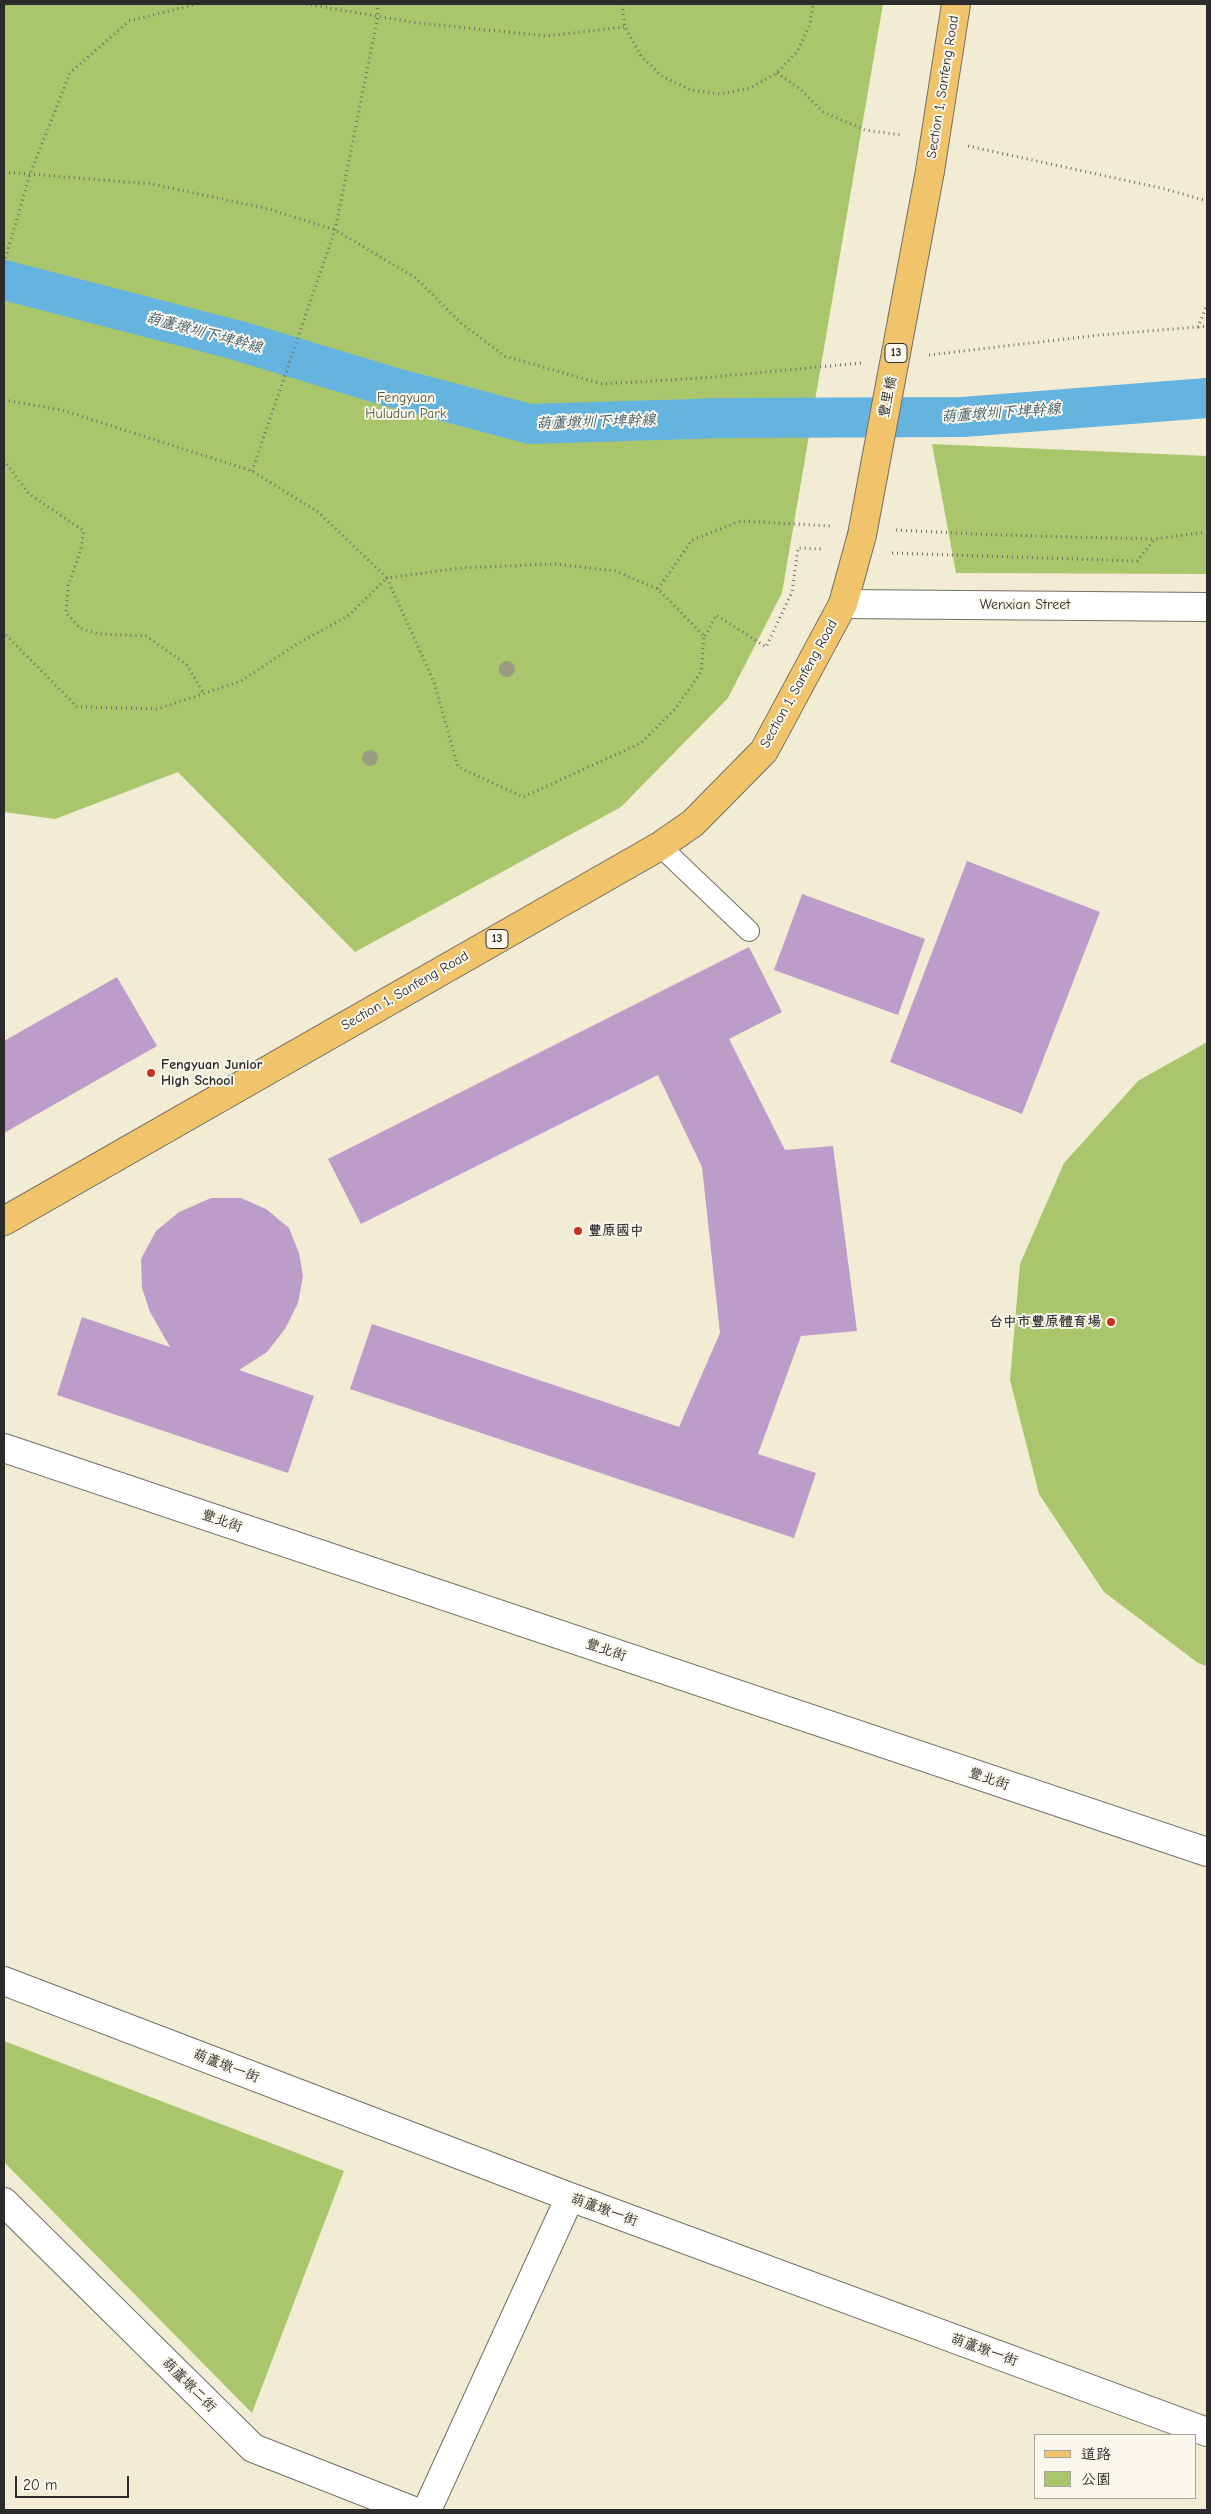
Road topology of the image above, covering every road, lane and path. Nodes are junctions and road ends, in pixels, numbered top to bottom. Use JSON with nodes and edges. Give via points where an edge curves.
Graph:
{"nodes":[{"id":1,"x":197,"y":4,"type":"edge"},
{"id":2,"x":306,"y":4,"type":"edge"},
{"id":3,"x":377,"y":4,"type":"edge"},
{"id":4,"x":622,"y":4,"type":"edge"},
{"id":5,"x":812,"y":4,"type":"edge"},
{"id":6,"x":956,"y":4,"type":"edge"},
{"id":7,"x":378,"y":16,"type":"junction"},
{"id":8,"x":625,"y":27,"type":"junction"},
{"id":9,"x":777,"y":74,"type":"junction"},
{"id":10,"x":935,"y":139,"type":"junction"},
{"id":11,"x":930,"y":171,"type":"joint"},
{"id":12,"x":4,"y":172,"type":"edge"},
{"id":13,"x":30,"y":174,"type":"junction"},
{"id":14,"x":1207,"y":201,"type":"edge"},
{"id":15,"x":336,"y":230,"type":"junction"},
{"id":16,"x":4,"y":263,"type":"edge"},
{"id":17,"x":1207,"y":305,"type":"edge"},
{"id":18,"x":1207,"y":326,"type":"edge"},
{"id":19,"x":1198,"y":327,"type":"junction"},
{"id":20,"x":921,"y":356,"type":"dead end"},
{"id":21,"x":871,"y":362,"type":"dead end"},
{"id":22,"x":4,"y":400,"type":"edge"},
{"id":23,"x":4,"y":460,"type":"edge"},
{"id":24,"x":252,"y":471,"type":"junction"},
{"id":25,"x":740,"y":521,"type":"dead end"},
{"id":26,"x":862,"y":535,"type":"joint"},
{"id":27,"x":997,"y":535,"type":"dead end"},
{"id":28,"x":1155,"y":539,"type":"dead end"},
{"id":29,"x":387,"y":578,"type":"junction"},
{"id":30,"x":658,"y":589,"type":"junction"},
{"id":31,"x":843,"y":604,"type":"junction"},
{"id":32,"x":1207,"y":606,"type":"edge"},
{"id":33,"x":4,"y":632,"type":"edge"},
{"id":34,"x":204,"y":694,"type":"junction"},
{"id":35,"x":660,"y":846,"type":"junction"},
{"id":36,"x":749,"y":931,"type":"dead end"},
{"id":37,"x":4,"y":1221,"type":"edge"},
{"id":38,"x":4,"y":1448,"type":"edge"},
{"id":39,"x":1207,"y":1852,"type":"edge"},
{"id":40,"x":4,"y":1981,"type":"edge"},
{"id":41,"x":570,"y":2197,"type":"junction"},
{"id":42,"x":4,"y":2202,"type":"edge"},
{"id":43,"x":1207,"y":2432,"type":"edge"},
{"id":44,"x":411,"y":2510,"type":"edge"},
{"id":45,"x":427,"y":2510,"type":"edge"}],
"edges":[{"from":1,"to":13,"type":"path","via":[[129,21],[70,73]]},
{"from":2,"to":7,"type":"path"},
{"from":3,"to":7,"type":"path"},
{"from":4,"to":8,"type":"path"},
{"from":5,"to":9,"type":"path","via":[[810,24],[797,52]]},
{"from":6,"to":10,"type":"main road","name":"Section 1, Sanfeng Road","number":"13"},
{"from":7,"to":8,"type":"path","via":[[548,36]]},
{"from":7,"to":15,"type":"path"},
{"from":8,"to":9,"type":"path","via":[[641,56],[663,77],[691,90],[721,94],[750,88]]},
{"from":9,"to":10,"type":"path","via":[[800,89],[823,112],[865,130]]},
{"from":10,"to":11,"type":"main road","name":"Section 1, Sanfeng Road","number":"13"},
{"from":10,"to":14,"type":"path"},
{"from":11,"to":26,"type":"main road","name":"豐里橋","number":"13","bridge":true},
{"from":12,"to":13,"type":"path"},
{"from":13,"to":15,"type":"path","via":[[152,184],[269,209]]},
{"from":13,"to":16,"type":"path"},
{"from":15,"to":21,"type":"path","via":[[416,278],[461,323],[504,356],[602,384]]},
{"from":15,"to":24,"type":"path"},
{"from":17,"to":19,"type":"path"},
{"from":18,"to":19,"type":"path"},
{"from":19,"to":20,"type":"path"},
{"from":22,"to":24,"type":"path","via":[[62,410]]},
{"from":23,"to":34,"type":"path","via":[[29,494],[84,531],[68,586],[66,613],[80,628],[100,634],[146,636],[187,665]]},
{"from":24,"to":29,"type":"path","via":[[318,512]]},
{"from":25,"to":30,"type":"path","via":[[692,540]]},
{"from":26,"to":31,"type":"main road","name":"Section 1, Sanfeng Road","number":"13"},
{"from":27,"to":28,"type":"path"},
{"from":29,"to":30,"type":"path","via":[[460,568],[555,564],[616,571]]},
{"from":29,"to":30,"type":"path","via":[[434,682],[458,767],[523,797],[641,743],[675,709],[701,672],[704,636]]},
{"from":29,"to":34,"type":"path","via":[[348,616],[241,681]]},
{"from":31,"to":32,"type":"street","name":"Wenxian Street"},
{"from":31,"to":35,"type":"main road","name":"Section 1, Sanfeng Road","number":"13","via":[[764,751],[693,823]]},
{"from":33,"to":34,"type":"path","via":[[77,707],[158,709]]},
{"from":35,"to":36,"type":"lane"},
{"from":35,"to":37,"type":"main road","name":"Section 1, Sanfeng Road","number":"13"},
{"from":38,"to":39,"type":"street","name":"豐北街"},
{"from":40,"to":41,"type":"street","name":"葫蘆墩一街"},
{"from":41,"to":43,"type":"street","name":"葫蘆墩一街"},
{"from":41,"to":45,"type":"street"},
{"from":42,"to":44,"type":"street","name":"葫蘆墩二街","via":[[253,2448]]}]}
